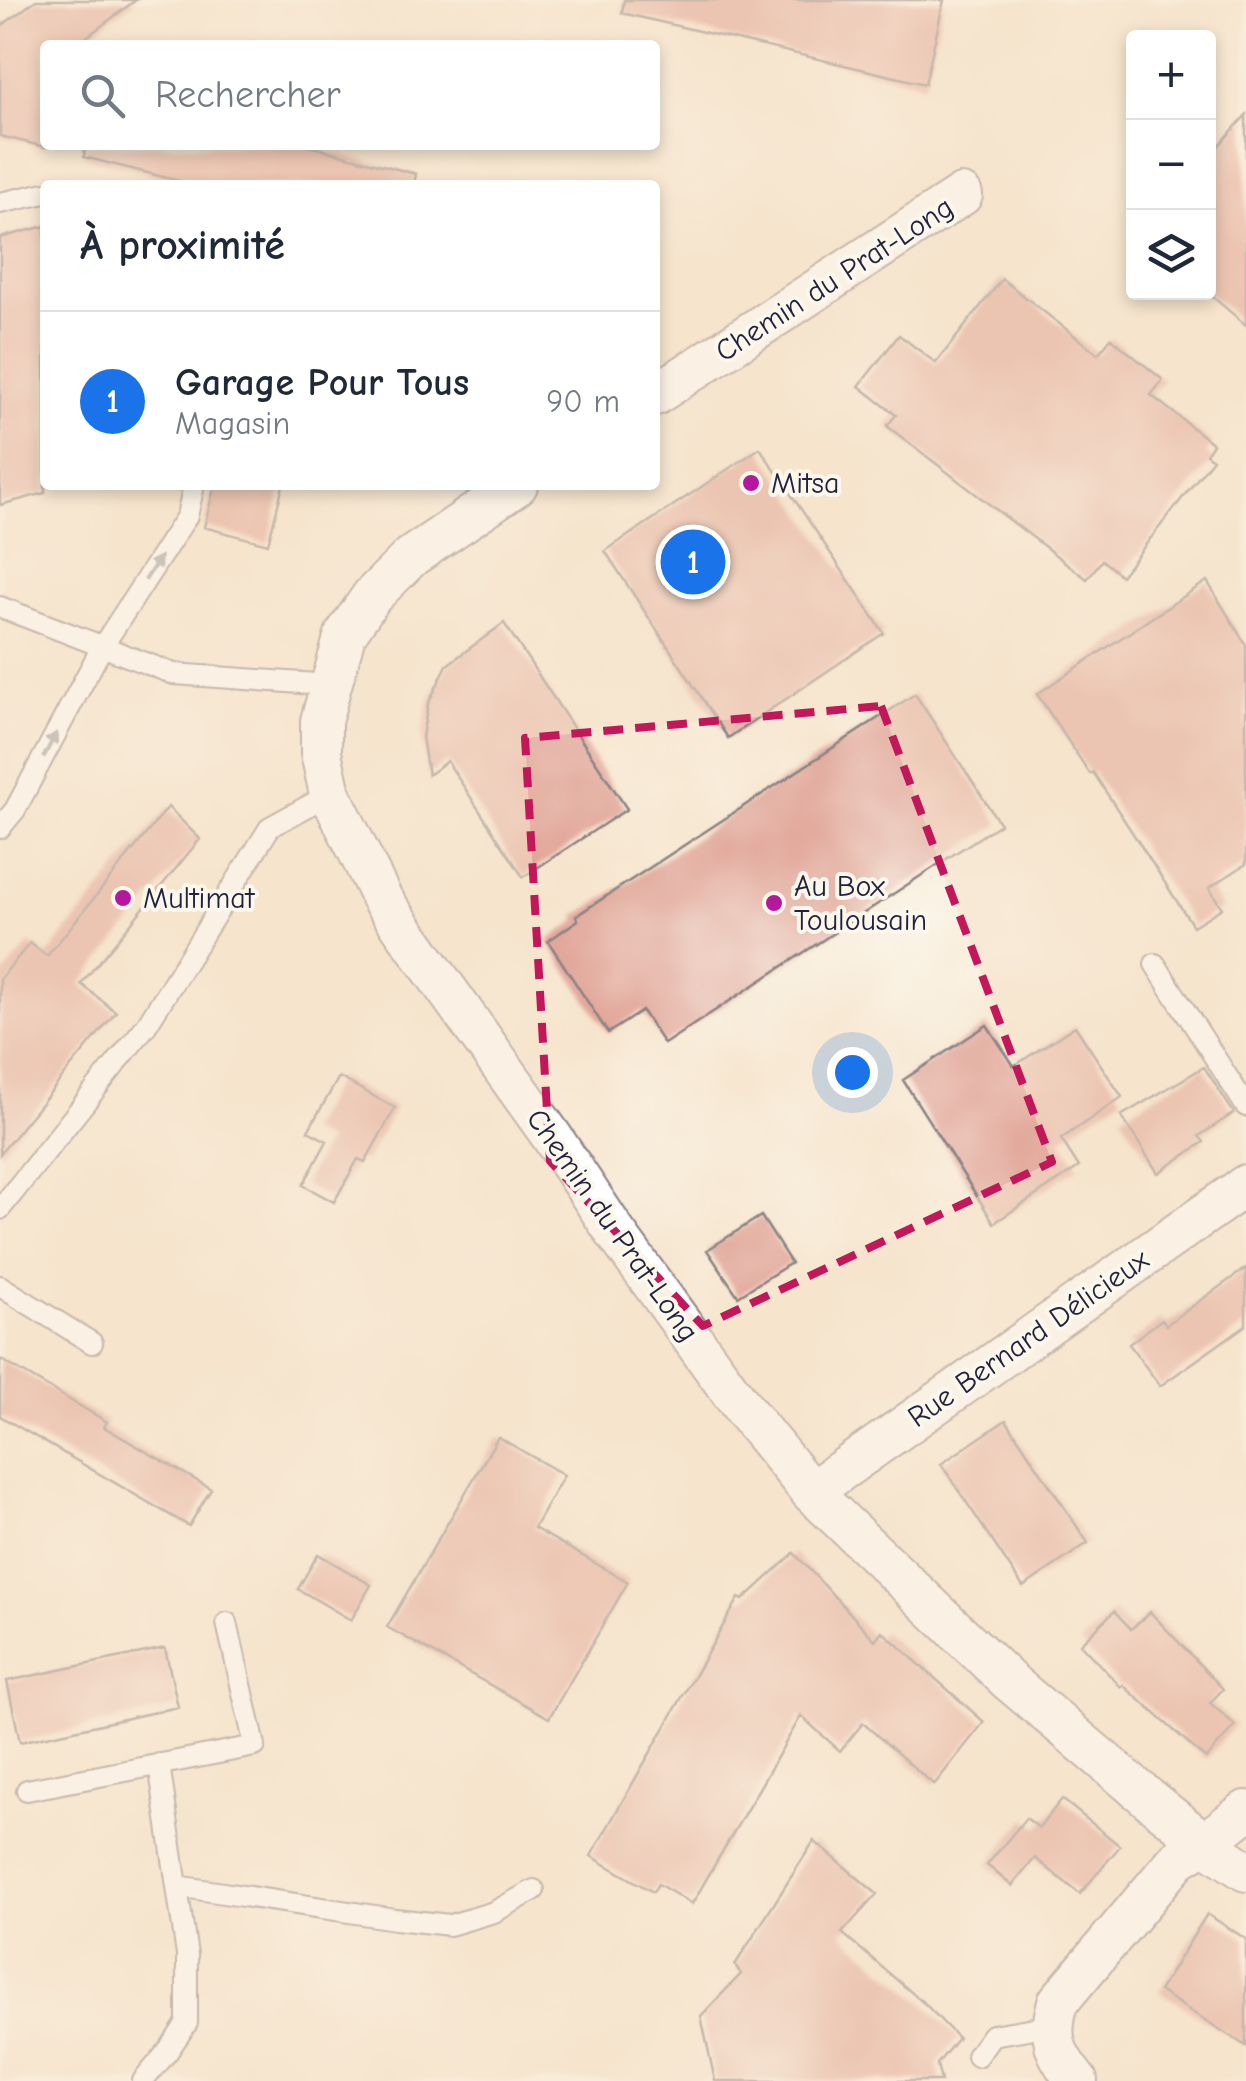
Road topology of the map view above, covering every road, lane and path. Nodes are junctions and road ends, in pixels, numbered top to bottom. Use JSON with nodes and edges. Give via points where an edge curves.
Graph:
{"nodes":[{"id":1,"x":40,"y":194,"type":"edge"},
{"id":2,"x":962,"y":195,"type":"dead end"},
{"id":3,"x":0,"y":203,"type":"edge"},
{"id":4,"x":660,"y":392,"type":"edge"},
{"id":5,"x":193,"y":490,"type":"edge"},
{"id":6,"x":510,"y":490,"type":"edge"},
{"id":7,"x":0,"y":607,"type":"edge"},
{"id":8,"x":102,"y":647,"type":"junction"},
{"id":9,"x":330,"y":686,"type":"junction"},
{"id":10,"x":330,"y":794,"type":"junction"},
{"id":11,"x":0,"y":828,"type":"edge"},
{"id":12,"x":1155,"y":964,"type":"dead end"},
{"id":13,"x":1246,"y":1106,"type":"edge"},
{"id":14,"x":1246,"y":1185,"type":"edge"},
{"id":15,"x":0,"y":1209,"type":"edge"},
{"id":16,"x":0,"y":1286,"type":"edge"},
{"id":17,"x":92,"y":1343,"type":"dead end"},
{"id":18,"x":810,"y":1492,"type":"junction"},
{"id":19,"x":227,"y":1623,"type":"dead end"},
{"id":20,"x":159,"y":1764,"type":"junction"},
{"id":21,"x":26,"y":1790,"type":"dead end"},
{"id":22,"x":1246,"y":1810,"type":"edge"},
{"id":23,"x":1204,"y":1843,"type":"junction"},
{"id":24,"x":1246,"y":1872,"type":"edge"},
{"id":25,"x":178,"y":1886,"type":"junction"},
{"id":26,"x":534,"y":1890,"type":"dead end"},
{"id":27,"x":1052,"y":2025,"type":"junction"},
{"id":28,"x":977,"y":2056,"type":"dead end"},
{"id":29,"x":143,"y":2081,"type":"edge"},
{"id":30,"x":1078,"y":2081,"type":"edge"}],
"edges":[{"from":1,"to":3,"type":"lane"},
{"from":2,"to":4,"type":"street","name":"Chemin du Prat-Long"},
{"from":8,"to":5,"type":"lane","one_way":true,"via":[[187,516]]},
{"from":6,"to":9,"type":"street","name":"Chemin du Prat-Long","via":[[411,557],[372,596],[345,635]]},
{"from":7,"to":8,"type":"lane"},
{"from":8,"to":9,"type":"lane","via":[[174,674]]},
{"from":11,"to":8,"type":"lane","one_way":true},
{"from":9,"to":10,"type":"street","name":"Chemin du Prat-Long","via":[[320,721]]},
{"from":10,"to":15,"type":"lane","via":[[270,828],[146,1026]]},
{"from":10,"to":18,"type":"street","name":"Chemin du Prat-Long","via":[[382,898],[626,1247]]},
{"from":12,"to":13,"type":"lane"},
{"from":14,"to":18,"type":"street","name":"Rue Bernard Délicieux"},
{"from":16,"to":17,"type":"lane"},
{"from":18,"to":23,"type":"street","name":"Chemin du Prat-Long","via":[[1009,1680]]},
{"from":19,"to":20,"type":"lane","via":[[255,1746]]},
{"from":20,"to":21,"type":"lane"},
{"from":20,"to":25,"type":"lane"},
{"from":22,"to":23,"type":"street"},
{"from":23,"to":24,"type":"street","name":"Chemin du Prat-Long"},
{"from":23,"to":27,"type":"street","via":[[1178,1859],[1058,2002]]},
{"from":25,"to":26,"type":"lane","via":[[450,1925]]},
{"from":25,"to":29,"type":"lane","via":[[188,1955],[187,2023]]},
{"from":27,"to":28,"type":"lane","via":[[992,2035]]},
{"from":27,"to":30,"type":"street","via":[[1059,2058]]}]}
